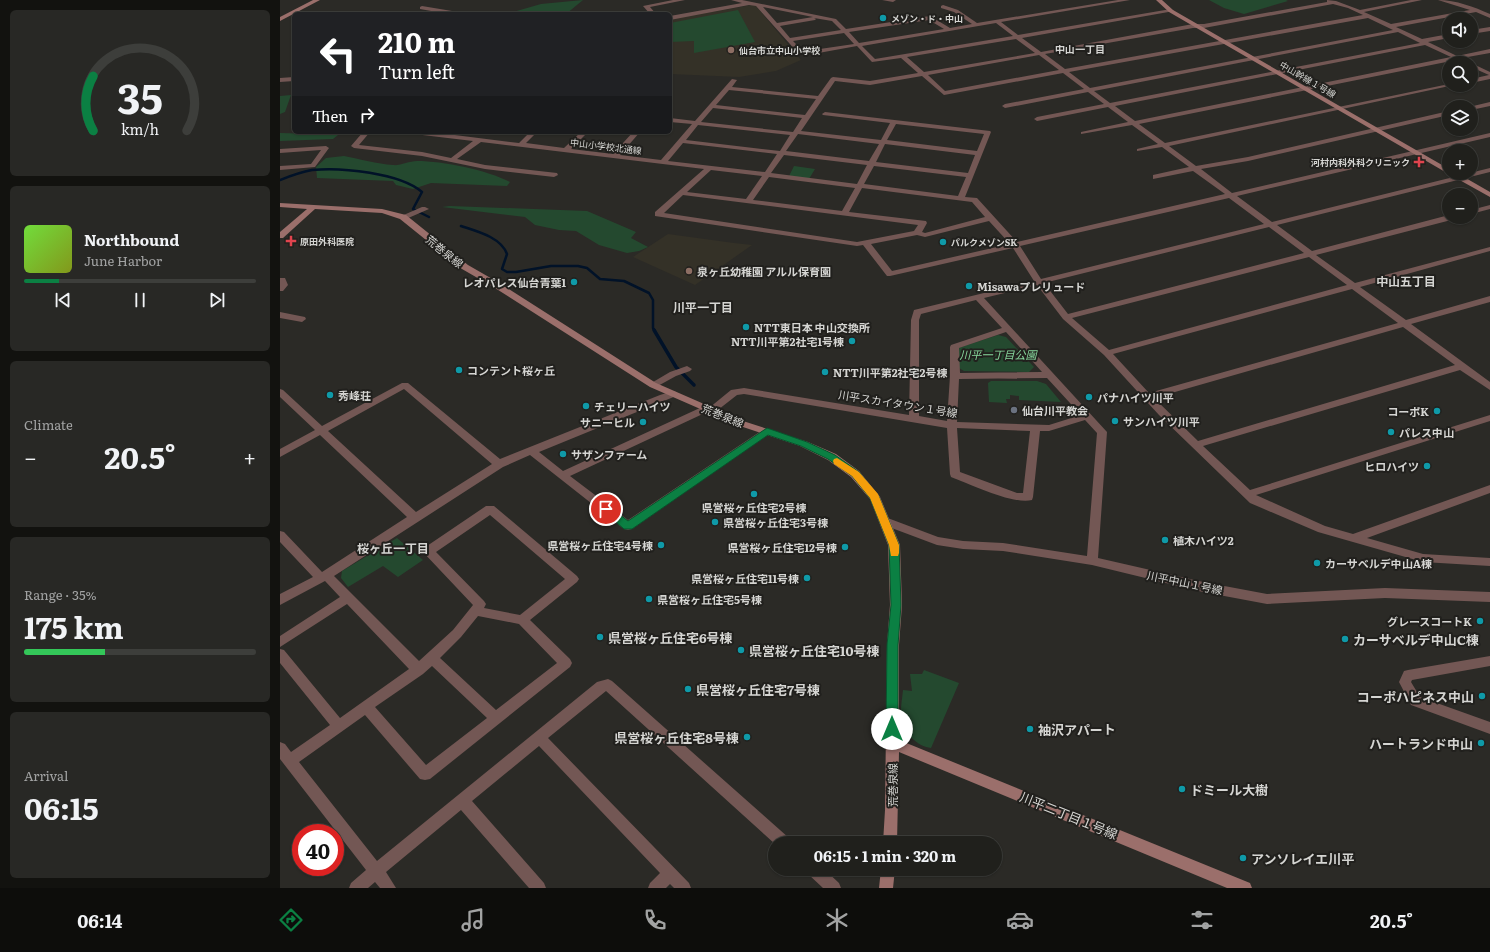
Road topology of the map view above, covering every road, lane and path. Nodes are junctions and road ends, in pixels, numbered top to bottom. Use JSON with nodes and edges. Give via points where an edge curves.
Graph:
{"nodes":[{"id":1,"x":317,"y":0,"type":"edge"},
{"id":2,"x":326,"y":0,"type":"edge"},
{"id":3,"x":682,"y":0,"type":"edge"},
{"id":4,"x":734,"y":0,"type":"edge"},
{"id":5,"x":885,"y":0,"type":"edge"},
{"id":6,"x":893,"y":0,"type":"edge"},
{"id":7,"x":1127,"y":0,"type":"edge"},
{"id":8,"x":1159,"y":0,"type":"edge"},
{"id":9,"x":1327,"y":0,"type":"edge"},
{"id":10,"x":1419,"y":0,"type":"edge"},
{"id":11,"x":1441,"y":0,"type":"edge"},
{"id":12,"x":1334,"y":2,"type":"junction"},
{"id":13,"x":755,"y":4,"type":"junction"},
{"id":14,"x":943,"y":7,"type":"dead end"},
{"id":15,"x":422,"y":8,"type":"dead end"},
{"id":16,"x":1477,"y":10,"type":"junction"},
{"id":17,"x":1171,"y":11,"type":"junction"},
{"id":18,"x":1360,"y":11,"type":"junction"},
{"id":19,"x":297,"y":12,"type":"edge"},
{"id":20,"x":303,"y":12,"type":"edge"},
{"id":21,"x":446,"y":12,"type":"edge"},
{"id":22,"x":651,"y":12,"type":"edge"},
{"id":23,"x":292,"y":15,"type":"edge"},
{"id":24,"x":1369,"y":16,"type":"junction"},
{"id":25,"x":1490,"y":16,"type":"edge"},
{"id":26,"x":820,"y":17,"type":"junction"},
{"id":27,"x":292,"y":18,"type":"edge"},
{"id":28,"x":672,"y":18,"type":"edge"},
{"id":29,"x":996,"y":21,"type":"junction"},
{"id":30,"x":280,"y":22,"type":"edge"},
{"id":31,"x":975,"y":24,"type":"junction"},
{"id":32,"x":775,"y":25,"type":"junction"},
{"id":33,"x":1197,"y":26,"type":"junction"},
{"id":34,"x":1390,"y":26,"type":"junction"},
{"id":35,"x":948,"y":29,"type":"junction"},
{"id":36,"x":1490,"y":29,"type":"edge"},
{"id":37,"x":1399,"y":30,"type":"junction"},
{"id":38,"x":844,"y":31,"type":"junction"},
{"id":39,"x":1478,"y":31,"type":"edge"},
{"id":40,"x":1017,"y":36,"type":"junction"},
{"id":41,"x":1442,"y":38,"type":"edge"},
{"id":42,"x":788,"y":40,"type":"junction"},
{"id":43,"x":1223,"y":41,"type":"junction"},
{"id":44,"x":1424,"y":42,"type":"junction"},
{"id":45,"x":858,"y":44,"type":"junction"},
{"id":46,"x":1490,"y":51,"type":"edge"},
{"id":47,"x":1042,"y":54,"type":"junction"},
{"id":48,"x":902,"y":56,"type":"junction"},
{"id":49,"x":1454,"y":56,"type":"edge"},
{"id":50,"x":1467,"y":56,"type":"edge"},
{"id":51,"x":1253,"y":58,"type":"junction"},
{"id":52,"x":1442,"y":61,"type":"edge"},
{"id":53,"x":1478,"y":69,"type":"edge"},
{"id":54,"x":1065,"y":71,"type":"junction"},
{"id":55,"x":1277,"y":72,"type":"junction"},
{"id":56,"x":923,"y":74,"type":"junction"},
{"id":57,"x":1490,"y":76,"type":"edge"},
{"id":58,"x":292,"y":79,"type":"edge"},
{"id":59,"x":1478,"y":79,"type":"edge"},
{"id":60,"x":280,"y":80,"type":"edge"},
{"id":61,"x":734,"y":80,"type":"dead end"},
{"id":62,"x":1442,"y":87,"type":"edge"},
{"id":63,"x":727,"y":88,"type":"junction"},
{"id":64,"x":1306,"y":88,"type":"junction"},
{"id":65,"x":1090,"y":90,"type":"junction"},
{"id":66,"x":820,"y":98,"type":"junction"},
{"id":67,"x":1490,"y":104,"type":"edge"},
{"id":68,"x":1111,"y":105,"type":"junction"},
{"id":69,"x":711,"y":106,"type":"junction"},
{"id":70,"x":1005,"y":106,"type":"dead end"},
{"id":71,"x":1478,"y":107,"type":"edge"},
{"id":72,"x":1340,"y":108,"type":"junction"},
{"id":73,"x":825,"y":114,"type":"dead end"},
{"id":74,"x":1442,"y":115,"type":"edge"},
{"id":75,"x":807,"y":117,"type":"junction"},
{"id":76,"x":1037,"y":119,"type":"dead end"},
{"id":77,"x":672,"y":120,"type":"edge"},
{"id":78,"x":894,"y":122,"type":"junction"},
{"id":79,"x":1134,"y":122,"type":"junction"},
{"id":80,"x":697,"y":123,"type":"junction"},
{"id":81,"x":1376,"y":129,"type":"junction"},
{"id":82,"x":795,"y":133,"type":"junction"},
{"id":83,"x":1084,"y":133,"type":"dead end"},
{"id":84,"x":365,"y":134,"type":"edge"},
{"id":85,"x":430,"y":134,"type":"edge"},
{"id":86,"x":532,"y":134,"type":"edge"},
{"id":87,"x":583,"y":134,"type":"edge"},
{"id":88,"x":636,"y":134,"type":"edge"},
{"id":89,"x":1490,"y":135,"type":"edge"},
{"id":90,"x":478,"y":140,"type":"junction"},
{"id":91,"x":681,"y":141,"type":"junction"},
{"id":92,"x":883,"y":142,"type":"junction"},
{"id":93,"x":520,"y":145,"type":"junction"},
{"id":94,"x":1165,"y":145,"type":"junction"},
{"id":95,"x":566,"y":150,"type":"junction"},
{"id":96,"x":1139,"y":150,"type":"dead end"},
{"id":97,"x":280,"y":151,"type":"edge"},
{"id":98,"x":782,"y":153,"type":"junction"},
{"id":99,"x":979,"y":153,"type":"junction"},
{"id":100,"x":1416,"y":153,"type":"junction"},
{"id":101,"x":615,"y":156,"type":"junction"},
{"id":102,"x":452,"y":160,"type":"junction"},
{"id":103,"x":663,"y":162,"type":"junction"},
{"id":104,"x":872,"y":163,"type":"junction"},
{"id":105,"x":280,"y":168,"type":"edge"},
{"id":106,"x":709,"y":168,"type":"junction"},
{"id":107,"x":1196,"y":168,"type":"junction"},
{"id":108,"x":1442,"y":168,"type":"edge"},
{"id":109,"x":1490,"y":170,"type":"edge"},
{"id":110,"x":1478,"y":173,"type":"edge"},
{"id":111,"x":554,"y":175,"type":"dead end"},
{"id":112,"x":766,"y":175,"type":"junction"},
{"id":113,"x":970,"y":175,"type":"junction"},
{"id":114,"x":1156,"y":177,"type":"dead end"},
{"id":115,"x":1452,"y":180,"type":"edge"},
{"id":116,"x":1464,"y":180,"type":"edge"},
{"id":117,"x":859,"y":186,"type":"junction"},
{"id":118,"x":681,"y":193,"type":"junction"},
{"id":119,"x":1232,"y":195,"type":"junction"},
{"id":120,"x":1490,"y":195,"type":"edge"},
{"id":121,"x":960,"y":199,"type":"junction"},
{"id":122,"x":750,"y":200,"type":"junction"},
{"id":123,"x":280,"y":205,"type":"edge"},
{"id":124,"x":1490,"y":207,"type":"edge"},
{"id":125,"x":312,"y":208,"type":"junction"},
{"id":126,"x":424,"y":209,"type":"dead end"},
{"id":127,"x":1478,"y":210,"type":"edge"},
{"id":128,"x":845,"y":213,"type":"junction"},
{"id":129,"x":407,"y":215,"type":"junction"},
{"id":130,"x":990,"y":218,"type":"junction"},
{"id":131,"x":1442,"y":220,"type":"edge"},
{"id":132,"x":1271,"y":224,"type":"junction"},
{"id":133,"x":917,"y":233,"type":"junction"},
{"id":134,"x":280,"y":236,"type":"edge"},
{"id":135,"x":866,"y":242,"type":"junction"},
{"id":136,"x":1015,"y":245,"type":"junction"},
{"id":137,"x":1490,"y":249,"type":"edge"},
{"id":138,"x":1311,"y":254,"type":"junction"},
{"id":139,"x":280,"y":280,"type":"edge"},
{"id":140,"x":1038,"y":282,"type":"junction"},
{"id":141,"x":1354,"y":286,"type":"junction"},
{"id":142,"x":280,"y":289,"type":"edge"},
{"id":143,"x":977,"y":296,"type":"junction"},
{"id":144,"x":1490,"y":299,"type":"edge"},
{"id":145,"x":280,"y":315,"type":"edge"},
{"id":146,"x":1066,"y":317,"type":"junction"},
{"id":147,"x":302,"y":318,"type":"dead end"},
{"id":148,"x":1406,"y":324,"type":"junction"},
{"id":149,"x":1007,"y":330,"type":"junction"},
{"id":150,"x":1107,"y":353,"type":"junction"},
{"id":151,"x":1462,"y":366,"type":"junction"},
{"id":152,"x":687,"y":369,"type":"dead end"},
{"id":153,"x":1049,"y":375,"type":"junction"},
{"id":154,"x":955,"y":376,"type":"junction"},
{"id":155,"x":653,"y":385,"type":"junction"},
{"id":156,"x":1490,"y":387,"type":"edge"},
{"id":157,"x":280,"y":392,"type":"edge"},
{"id":158,"x":673,"y":394,"type":"junction"},
{"id":159,"x":1148,"y":397,"type":"junction"},
{"id":160,"x":708,"y":410,"type":"junction"},
{"id":161,"x":1087,"y":416,"type":"junction"},
{"id":162,"x":914,"y":418,"type":"junction"},
{"id":163,"x":1490,"y":418,"type":"edge"},
{"id":164,"x":952,"y":425,"type":"junction"},
{"id":165,"x":1035,"y":428,"type":"junction"},
{"id":166,"x":320,"y":431,"type":"junction"},
{"id":167,"x":767,"y":431,"type":"junction"},
{"id":168,"x":1196,"y":445,"type":"junction"},
{"id":169,"x":531,"y":451,"type":"junction"},
{"id":170,"x":280,"y":453,"type":"edge"},
{"id":171,"x":499,"y":464,"type":"junction"},
{"id":172,"x":563,"y":475,"type":"junction"},
{"id":173,"x":1490,"y":490,"type":"edge"},
{"id":174,"x":1248,"y":494,"type":"junction"},
{"id":175,"x":415,"y":518,"type":"junction"},
{"id":176,"x":885,"y":521,"type":"junction"},
{"id":177,"x":280,"y":535,"type":"edge"},
{"id":178,"x":1354,"y":538,"type":"junction"},
{"id":179,"x":1092,"y":561,"type":"junction"},
{"id":180,"x":1490,"y":562,"type":"edge"},
{"id":181,"x":323,"y":576,"type":"junction"},
{"id":182,"x":1490,"y":597,"type":"edge"},
{"id":183,"x":347,"y":598,"type":"junction"},
{"id":184,"x":280,"y":600,"type":"edge"},
{"id":185,"x":476,"y":610,"type":"junction"},
{"id":186,"x":522,"y":620,"type":"junction"},
{"id":187,"x":280,"y":642,"type":"edge"},
{"id":188,"x":280,"y":654,"type":"edge"},
{"id":189,"x":432,"y":658,"type":"junction"},
{"id":190,"x":1490,"y":661,"type":"edge"},
{"id":191,"x":419,"y":670,"type":"junction"},
{"id":192,"x":366,"y":707,"type":"junction"},
{"id":193,"x":496,"y":718,"type":"junction"},
{"id":194,"x":339,"y":726,"type":"junction"},
{"id":195,"x":1490,"y":728,"type":"edge"},
{"id":196,"x":539,"y":737,"type":"junction"},
{"id":197,"x":892,"y":743,"type":"junction"},
{"id":198,"x":280,"y":748,"type":"edge"},
{"id":199,"x":290,"y":761,"type":"junction"},
{"id":200,"x":462,"y":800,"type":"junction"},
{"id":201,"x":776,"y":836,"type":"edge"},
{"id":202,"x":890,"y":836,"type":"edge"},
{"id":203,"x":377,"y":871,"type":"junction"},
{"id":204,"x":670,"y":874,"type":"junction"},
{"id":205,"x":821,"y":876,"type":"edge"},
{"id":206,"x":887,"y":876,"type":"edge"},
{"id":207,"x":356,"y":888,"type":"edge"},
{"id":208,"x":389,"y":888,"type":"edge"},
{"id":209,"x":539,"y":888,"type":"edge"},
{"id":210,"x":655,"y":888,"type":"edge"},
{"id":211,"x":684,"y":888,"type":"edge"},
{"id":212,"x":834,"y":888,"type":"edge"},
{"id":213,"x":886,"y":888,"type":"edge"},
{"id":214,"x":1245,"y":888,"type":"edge"}],
"edges":[{"from":1,"to":19,"type":"street"},
{"from":2,"to":20,"type":"street"},
{"from":3,"to":22,"type":"street","via":[[646,6]]},
{"from":4,"to":13,"type":"street"},
{"from":5,"to":6,"type":"street"},
{"from":7,"to":29,"type":"street"},
{"from":8,"to":17,"type":"street","name":"中山幹線１号線"},
{"from":9,"to":12,"type":"street"},
{"from":10,"to":18,"type":"street"},
{"from":11,"to":16,"type":"street"},
{"from":12,"to":18,"type":"street"},
{"from":12,"to":33,"type":"street"},
{"from":13,"to":26,"type":"street"},
{"from":13,"to":28,"type":"street"},
{"from":13,"to":32,"type":"street"},
{"from":14,"to":31,"type":"street","via":[[956,11]]},
{"from":15,"to":21,"type":"street"},
{"from":16,"to":25,"type":"street"},
{"from":16,"to":34,"type":"street"},
{"from":17,"to":33,"type":"street","name":"中山幹線１号線"},
{"from":17,"to":40,"type":"street"},
{"from":18,"to":24,"type":"street"},
{"from":23,"to":30,"type":"street"},
{"from":24,"to":34,"type":"street"},
{"from":24,"to":43,"type":"street"},
{"from":26,"to":32,"type":"street"},
{"from":26,"to":38,"type":"street","via":[[834,20]]},
{"from":27,"to":30,"type":"street"},
{"from":29,"to":31,"type":"street"},
{"from":29,"to":40,"type":"street"},
{"from":31,"to":35,"type":"street"},
{"from":32,"to":42,"type":"street"},
{"from":33,"to":43,"type":"street","name":"中山幹線１号線"},
{"from":33,"to":47,"type":"street"},
{"from":34,"to":37,"type":"street"},
{"from":35,"to":38,"type":"street","via":[[930,18]]},
{"from":35,"to":45,"type":"street"},
{"from":36,"to":39,"type":"street"},
{"from":37,"to":44,"type":"street"},
{"from":37,"to":51,"type":"street"},
{"from":38,"to":42,"type":"street"},
{"from":38,"to":45,"type":"street"},
{"from":40,"to":47,"type":"street"},
{"from":40,"to":48,"type":"street"},
{"from":41,"to":44,"type":"street"},
{"from":42,"to":45,"type":"street","via":[[800,52]]},
{"from":43,"to":51,"type":"street","name":"中山幹線１号線"},
{"from":43,"to":54,"type":"street"},
{"from":44,"to":49,"type":"street"},
{"from":44,"to":55,"type":"street"},
{"from":45,"to":48,"type":"street","via":[[874,61]]},
{"from":46,"to":50,"type":"street"},
{"from":47,"to":54,"type":"street"},
{"from":47,"to":56,"type":"street"},
{"from":48,"to":56,"type":"street"},
{"from":51,"to":55,"type":"street","name":"中山幹線１号線"},
{"from":51,"to":65,"type":"street"},
{"from":52,"to":64,"type":"street"},
{"from":53,"to":57,"type":"street"},
{"from":54,"to":56,"type":"street","via":[[944,93]]},
{"from":54,"to":65,"type":"street"},
{"from":55,"to":64,"type":"street","name":"中山幹線１号線"},
{"from":55,"to":68,"type":"street"},
{"from":56,"to":66,"type":"street","via":[[870,83],[833,79]]},
{"from":57,"to":59,"type":"street"},
{"from":58,"to":60,"type":"street"},
{"from":61,"to":63,"type":"street"},
{"from":62,"to":72,"type":"street"},
{"from":63,"to":66,"type":"street"},
{"from":63,"to":69,"type":"street"},
{"from":64,"to":72,"type":"street","name":"中山幹線１号線"},
{"from":64,"to":79,"type":"street"},
{"from":65,"to":68,"type":"street"},
{"from":65,"to":70,"type":"street"},
{"from":66,"to":75,"type":"street"},
{"from":67,"to":71,"type":"street"},
{"from":68,"to":76,"type":"street"},
{"from":68,"to":79,"type":"street"},
{"from":69,"to":75,"type":"street"},
{"from":69,"to":80,"type":"street"},
{"from":72,"to":81,"type":"street","name":"中山幹線１号線"},
{"from":72,"to":94,"type":"street"},
{"from":73,"to":78,"type":"street"},
{"from":74,"to":81,"type":"street"},
{"from":75,"to":82,"type":"street"},
{"from":77,"to":80,"type":"street"},
{"from":78,"to":92,"type":"street"},
{"from":78,"to":99,"type":"street","via":[[988,132]]},
{"from":79,"to":83,"type":"street"},
{"from":79,"to":94,"type":"street"},
{"from":80,"to":82,"type":"street"},
{"from":80,"to":91,"type":"street"},
{"from":81,"to":100,"type":"street","name":"中山幹線１号線"},
{"from":81,"to":107,"type":"street","via":[[1248,159]]},
{"from":82,"to":92,"type":"street"},
{"from":82,"to":98,"type":"street"},
{"from":84,"to":102,"type":"street","via":[[354,146]]},
{"from":85,"to":90,"type":"street","name":"中山小学校北通線"},
{"from":86,"to":93,"type":"street"},
{"from":87,"to":95,"type":"street"},
{"from":88,"to":101,"type":"street"},
{"from":89,"to":100,"type":"street"},
{"from":90,"to":93,"type":"street","name":"中山小学校北通線"},
{"from":90,"to":102,"type":"street"},
{"from":91,"to":98,"type":"street"},
{"from":91,"to":103,"type":"street"},
{"from":92,"to":99,"type":"street"},
{"from":92,"to":104,"type":"street"},
{"from":93,"to":95,"type":"street","name":"中山小学校北通線"},
{"from":94,"to":96,"type":"street"},
{"from":94,"to":107,"type":"street"},
{"from":95,"to":101,"type":"street","name":"中山小学校北通線"},
{"from":97,"to":105,"type":"street","via":[[326,148],[313,166]]},
{"from":98,"to":104,"type":"street"},
{"from":98,"to":112,"type":"street"},
{"from":99,"to":113,"type":"street"},
{"from":100,"to":108,"type":"street","name":"中山幹線１号線"},
{"from":100,"to":119,"type":"street"},
{"from":101,"to":103,"type":"street","name":"中山小学校北通線"},
{"from":102,"to":111,"type":"street","via":[[485,167]]},
{"from":103,"to":106,"type":"street","name":"中山小学校北通線"},
{"from":104,"to":113,"type":"street"},
{"from":104,"to":117,"type":"street"},
{"from":106,"to":112,"type":"street","name":"中山小学校北通線"},
{"from":106,"to":118,"type":"street"},
{"from":107,"to":114,"type":"street"},
{"from":107,"to":119,"type":"street"},
{"from":109,"to":110,"type":"street"},
{"from":112,"to":117,"type":"street","name":"中山小学校北通線"},
{"from":112,"to":122,"type":"street"},
{"from":113,"to":121,"type":"street"},
{"from":115,"to":132,"type":"street"},
{"from":116,"to":120,"type":"street","name":"中山幹線１号線"},
{"from":117,"to":121,"type":"street","name":"中山小学校北通線"},
{"from":117,"to":128,"type":"street"},
{"from":118,"to":122,"type":"street"},
{"from":118,"to":135,"type":"street","via":[[658,214],[838,242]]},
{"from":119,"to":132,"type":"street"},
{"from":119,"to":136,"type":"street"},
{"from":121,"to":130,"type":"street","name":"中山小学校北通線","via":[[974,200]]},
{"from":122,"to":128,"type":"street"},
{"from":123,"to":125,"type":"street","name":"荒巻泉線"},
{"from":124,"to":127,"type":"street"},
{"from":125,"to":129,"type":"street","name":"荒巻泉線","via":[[382,211]]},
{"from":125,"to":134,"type":"street"},
{"from":126,"to":129,"type":"street"},
{"from":128,"to":133,"type":"street","via":[[923,223]]},
{"from":129,"to":155,"type":"street","name":"荒巻泉線","via":[[470,270]]},
{"from":130,"to":133,"type":"street","via":[[925,235]]},
{"from":130,"to":136,"type":"street","name":"中山小学校北通線"},
{"from":131,"to":138,"type":"street"},
{"from":132,"to":138,"type":"street"},
{"from":132,"to":140,"type":"street"},
{"from":133,"to":135,"type":"street"},
{"from":135,"to":136,"type":"street","via":[[890,274]]},
{"from":136,"to":140,"type":"street","name":"中山小学校北通線"},
{"from":137,"to":141,"type":"street"},
{"from":138,"to":141,"type":"street"},
{"from":138,"to":146,"type":"street"},
{"from":139,"to":142,"type":"street","via":[[284,286]]},
{"from":140,"to":143,"type":"street"},
{"from":140,"to":146,"type":"street","name":"中山小学校北通線"},
{"from":141,"to":148,"type":"street"},
{"from":141,"to":150,"type":"street"},
{"from":143,"to":149,"type":"street"},
{"from":143,"to":162,"type":"street","via":[[917,312]]},
{"from":144,"to":148,"type":"street"},
{"from":145,"to":147,"type":"street"},
{"from":146,"to":150,"type":"street","name":"中山小学校北通線"},
{"from":148,"to":151,"type":"street"},
{"from":148,"to":159,"type":"street"},
{"from":149,"to":153,"type":"street"},
{"from":149,"to":154,"type":"street","via":[[954,347]]},
{"from":150,"to":159,"type":"street","name":"中山小学校北通線"},
{"from":151,"to":156,"type":"street"},
{"from":151,"to":168,"type":"street"},
{"from":152,"to":155,"type":"street"},
{"from":153,"to":154,"type":"street"},
{"from":153,"to":161,"type":"street"},
{"from":154,"to":164,"type":"street"},
{"from":155,"to":158,"type":"street","name":"荒巻泉線"},
{"from":157,"to":166,"type":"street"},
{"from":158,"to":160,"type":"street","name":"荒巻泉線"},
{"from":158,"to":169,"type":"street"},
{"from":159,"to":168,"type":"street","name":"中山小学校北通線"},
{"from":160,"to":162,"type":"street","name":"川平スカイタウン１号線","via":[[734,392],[744,391]]},
{"from":160,"to":167,"type":"street","name":"荒巻泉線"},
{"from":160,"to":172,"type":"street","name":"川平スカイタウン１号線"},
{"from":161,"to":165,"type":"street","name":"川平スカイタウン１号線","via":[[1049,428]]},
{"from":161,"to":179,"type":"street","via":[[1102,432]]},
{"from":162,"to":164,"type":"street","name":"川平スカイタウン１号線"},
{"from":163,"to":174,"type":"street"},
{"from":164,"to":165,"type":"street","name":"川平スカイタウン１号線"},
{"from":164,"to":165,"type":"street","via":[[955,474],[1016,497],[1028,497]]},
{"from":166,"to":170,"type":"street"},
{"from":166,"to":171,"type":"street","via":[[405,385]]},
{"from":166,"to":175,"type":"street"},
{"from":167,"to":172,"type":"street","via":[[628,526]]},
{"from":167,"to":176,"type":"street","name":"荒巻泉線","via":[[832,457],[855,474],[875,497]]},
{"from":168,"to":174,"type":"street","name":"中山小学校北通線"},
{"from":169,"to":171,"type":"street"},
{"from":169,"to":172,"type":"street"},
{"from":171,"to":175,"type":"street"},
{"from":173,"to":178,"type":"street"},
{"from":174,"to":178,"type":"street","name":"中山小学校北通線","via":[[1254,500],[1322,529]]},
{"from":175,"to":181,"type":"street"},
{"from":176,"to":179,"type":"street","name":"川平中山１号線","via":[[937,541],[963,545],[1003,546]]},
{"from":176,"to":197,"type":"street","name":"荒巻泉線","via":[[894,545],[896,574]]},
{"from":177,"to":181,"type":"street"},
{"from":178,"to":180,"type":"street","name":"中山小学校北通線","via":[[1423,558]]},
{"from":179,"to":182,"type":"street","name":"川平中山１号線","via":[[1267,599],[1385,593]]},
{"from":181,"to":183,"type":"street"},
{"from":181,"to":184,"type":"street"},
{"from":183,"to":187,"type":"street"},
{"from":183,"to":191,"type":"street"},
{"from":185,"to":186,"type":"street"},
{"from":185,"to":186,"type":"street","via":[[480,604],[428,551],[490,509],[573,579]]},
{"from":185,"to":189,"type":"street","via":[[450,643]]},
{"from":186,"to":193,"type":"street","via":[[566,663]]},
{"from":188,"to":194,"type":"street"},
{"from":189,"to":191,"type":"street"},
{"from":189,"to":193,"type":"street"},
{"from":190,"to":195,"type":"street","via":[[1408,675],[1405,682],[1416,701]]},
{"from":191,"to":192,"type":"street"},
{"from":192,"to":193,"type":"street","via":[[425,774]]},
{"from":192,"to":194,"type":"street"},
{"from":194,"to":199,"type":"street"},
{"from":196,"to":200,"type":"street"},
{"from":196,"to":201,"type":"street","via":[[601,686],[608,684]]},
{"from":196,"to":204,"type":"street"},
{"from":197,"to":202,"type":"street","name":"荒巻泉線"},
{"from":197,"to":214,"type":"street","name":"川平二丁目１号線"},
{"from":198,"to":199,"type":"street"},
{"from":199,"to":203,"type":"street"},
{"from":200,"to":203,"type":"street"},
{"from":200,"to":209,"type":"street"},
{"from":203,"to":207,"type":"street"},
{"from":203,"to":208,"type":"street"},
{"from":204,"to":210,"type":"street"},
{"from":204,"to":211,"type":"street"},
{"from":205,"to":212,"type":"street"},
{"from":206,"to":213,"type":"street"}]}
